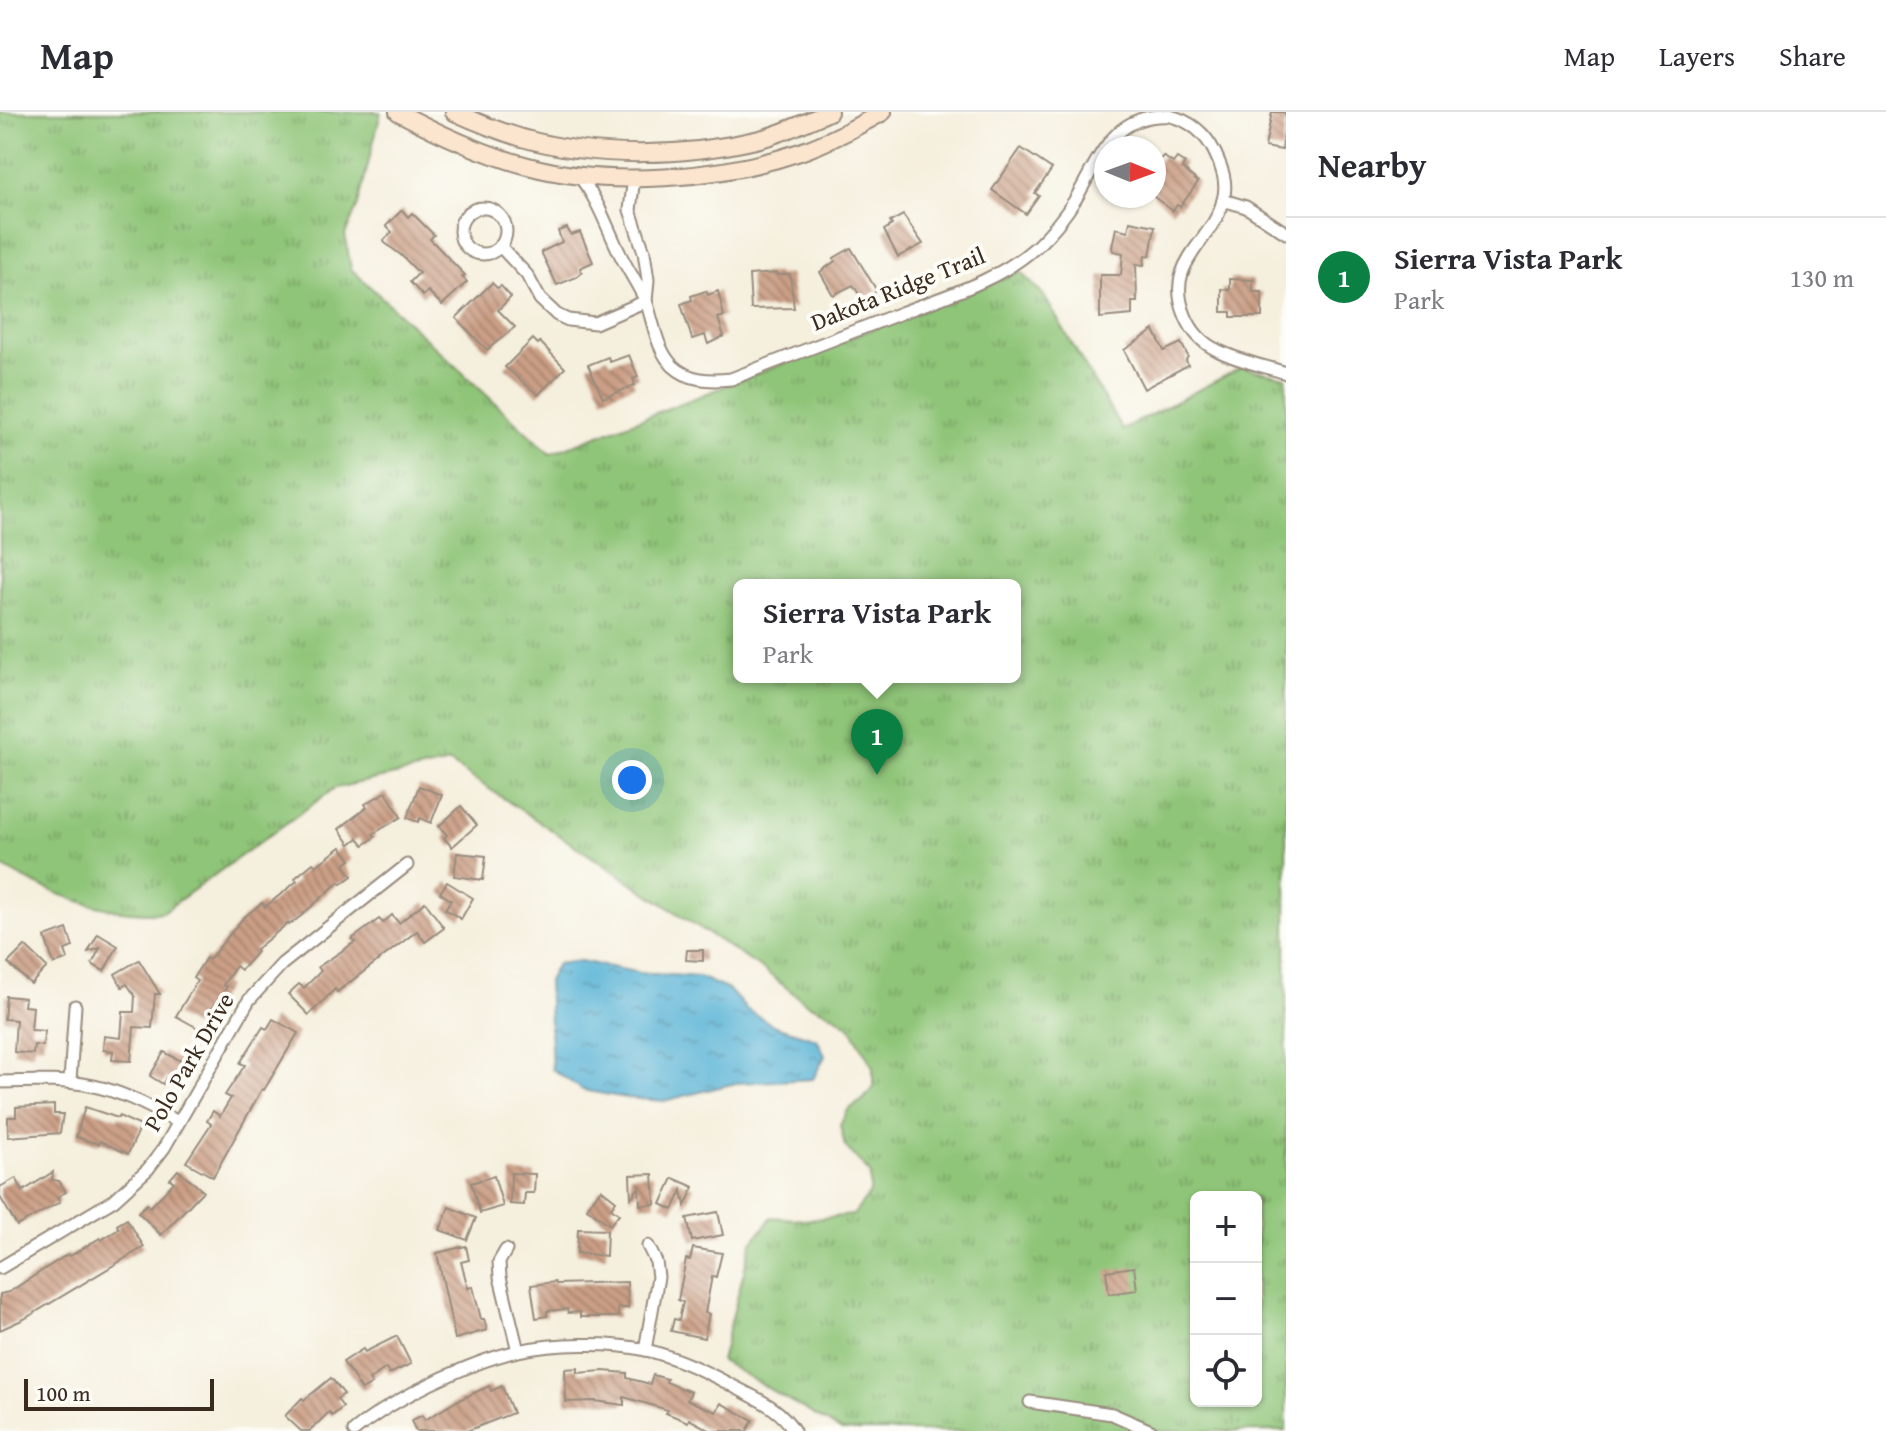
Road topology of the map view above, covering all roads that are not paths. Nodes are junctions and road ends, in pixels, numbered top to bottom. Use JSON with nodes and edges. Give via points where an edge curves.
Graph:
{"nodes":[{"id":1,"x":398,"y":112,"type":"edge"},
{"id":2,"x":454,"y":112,"type":"edge"},
{"id":3,"x":829,"y":112,"type":"edge"},
{"id":4,"x":883,"y":112,"type":"edge"},
{"id":5,"x":577,"y":174,"type":"junction"},
{"id":6,"x":634,"y":177,"type":"junction"},
{"id":7,"x":1223,"y":200,"type":"junction"},
{"id":8,"x":1286,"y":233,"type":"edge"},
{"id":9,"x":500,"y":246,"type":"junction"},
{"id":10,"x":646,"y":301,"type":"junction"},
{"id":11,"x":1286,"y":373,"type":"edge"},
{"id":12,"x":407,"y":865,"type":"dead end"},
{"id":13,"x":75,"y":1006,"type":"dead end"},
{"id":14,"x":70,"y":1081,"type":"junction"},
{"id":15,"x":0,"y":1082,"type":"edge"},
{"id":16,"x":178,"y":1122,"type":"junction"},
{"id":17,"x":648,"y":1246,"type":"dead end"},
{"id":18,"x":506,"y":1250,"type":"dead end"},
{"id":19,"x":0,"y":1268,"type":"edge"},
{"id":20,"x":645,"y":1350,"type":"junction"},
{"id":21,"x":518,"y":1351,"type":"junction"},
{"id":22,"x":1030,"y":1402,"type":"dead end"},
{"id":23,"x":354,"y":1431,"type":"edge"},
{"id":24,"x":794,"y":1431,"type":"edge"},
{"id":25,"x":1151,"y":1431,"type":"edge"}],
"edges":[{"from":1,"to":5,"type":"main road","via":[[480,151],[530,167]]},
{"from":2,"to":3,"type":"main road","via":[[525,139],[569,147],[674,151],[762,139]]},
{"from":4,"to":6,"type":"main road","via":[[839,136],[772,160],[700,173]]},
{"from":5,"to":6,"type":"main road"},
{"from":5,"to":10,"type":"street","name":"Dakota Ridge Trail","via":[[590,189]]},
{"from":6,"to":10,"type":"street","name":"Dakota Ridge Trail","via":[[630,210],[644,252]]},
{"from":7,"to":8,"type":"street","via":[[1246,207]]},
{"from":7,"to":10,"type":"street","name":"Dakota Ridge Trail","via":[[1223,171],[1204,135],[1178,118],[1147,115],[1112,134],[1061,220],[1009,268],[731,379],[700,380],[674,366],[664,354]]},
{"from":7,"to":11,"type":"street","via":[[1185,262],[1182,309],[1209,346]]},
{"from":9,"to":9,"type":"street","via":[[506,232],[501,217],[488,209],[467,216],[461,236],[468,248],[488,254]]},
{"from":9,"to":10,"type":"street","via":[[527,275],[540,299],[568,320],[595,323]]},
{"from":12,"to":16,"type":"street","name":"Polo Park Drive","via":[[264,981]]},
{"from":13,"to":14,"type":"street"},
{"from":14,"to":15,"type":"street"},
{"from":14,"to":16,"type":"street","via":[[112,1089]]},
{"from":16,"to":19,"type":"street","name":"Polo Park Drive","via":[[164,1148],[114,1200]]},
{"from":17,"to":20,"type":"street","via":[[658,1277]]},
{"from":18,"to":21,"type":"street","via":[[499,1262],[500,1277]]},
{"from":20,"to":21,"type":"street","via":[[577,1346]]},
{"from":20,"to":24,"type":"street","via":[[706,1372],[777,1410]]},
{"from":21,"to":23,"type":"street","via":[[425,1387]]},
{"from":22,"to":25,"type":"street","via":[[1112,1414]]}]}
